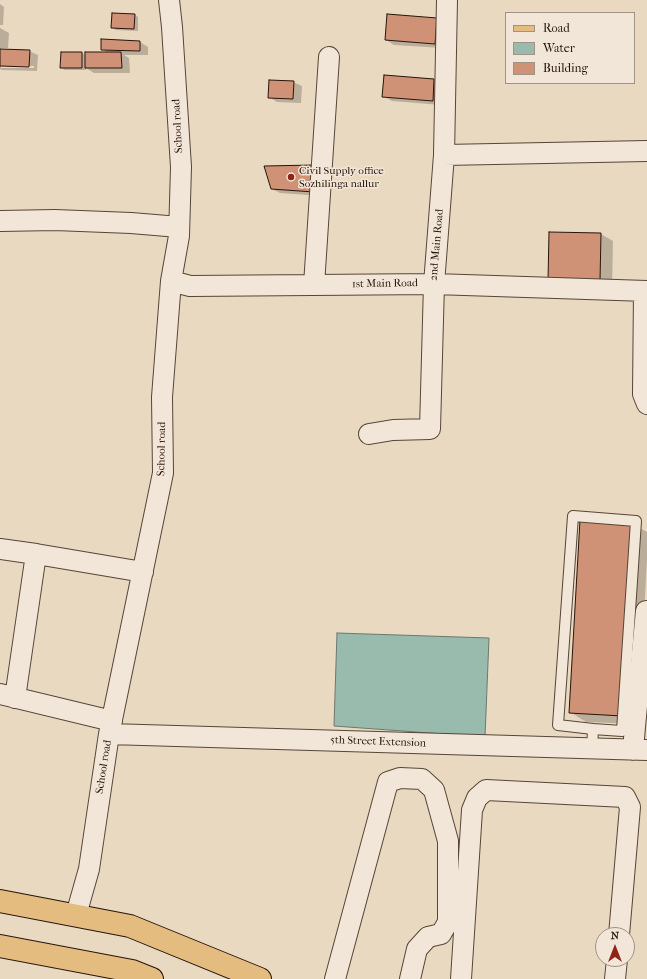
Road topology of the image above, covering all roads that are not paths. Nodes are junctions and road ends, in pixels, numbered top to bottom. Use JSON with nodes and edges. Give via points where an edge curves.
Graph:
{"nodes":[{"id":1,"x":169,"y":0,"type":"edge"},
{"id":2,"x":447,"y":0,"type":"edge"},
{"id":3,"x":330,"y":57,"type":"dead end"},
{"id":4,"x":647,"y":151,"type":"edge"},
{"id":5,"x":444,"y":155,"type":"junction"},
{"id":6,"x":0,"y":221,"type":"edge"},
{"id":7,"x":179,"y":227,"type":"junction"},
{"id":8,"x":171,"y":282,"type":"junction"},
{"id":9,"x":434,"y":284,"type":"junction"},
{"id":10,"x":314,"y":285,"type":"junction"},
{"id":11,"x":646,"y":291,"type":"edge"},
{"id":12,"x":647,"y":404,"type":"edge"},
{"id":13,"x":369,"y":434,"type":"dead end"},
{"id":14,"x":0,"y":549,"type":"edge"},
{"id":15,"x":36,"y":554,"type":"junction"},
{"id":16,"x":143,"y":572,"type":"junction"},
{"id":17,"x":647,"y":611,"type":"edge"},
{"id":18,"x":7,"y":696,"type":"edge"},
{"id":19,"x":110,"y":728,"type":"junction"},
{"id":20,"x":641,"y":728,"type":"edge"},
{"id":21,"x":593,"y":729,"type":"junction"},
{"id":22,"x":592,"y":749,"type":"junction"},
{"id":23,"x":640,"y":750,"type":"edge"},
{"id":24,"x":0,"y":901,"type":"edge"},
{"id":25,"x":76,"y":915,"type":"junction"},
{"id":26,"x":620,"y":927,"type":"edge"},
{"id":27,"x":0,"y":946,"type":"edge"},
{"id":28,"x":616,"y":967,"type":"edge"},
{"id":29,"x":109,"y":973,"type":"edge"},
{"id":30,"x":152,"y":979,"type":"edge"},
{"id":31,"x":260,"y":979,"type":"edge"},
{"id":32,"x":335,"y":979,"type":"edge"},
{"id":33,"x":410,"y":979,"type":"edge"},
{"id":34,"x":461,"y":979,"type":"edge"},
{"id":35,"x":615,"y":979,"type":"edge"}],
"edges":[{"from":1,"to":7,"type":"street","name":"School road","via":[[181,167]]},
{"from":2,"to":5,"type":"street","name":"2nd Main Road"},
{"from":3,"to":10,"type":"street"},
{"from":4,"to":5,"type":"street"},
{"from":5,"to":9,"type":"street","name":"2nd Main Road"},
{"from":6,"to":7,"type":"street","via":[[55,220]]},
{"from":7,"to":8,"type":"street","name":"School road"},
{"from":8,"to":10,"type":"street","name":"1st Main Road","via":[[190,286]]},
{"from":8,"to":16,"type":"street","name":"School road","via":[[162,397],[163,473]]},
{"from":9,"to":10,"type":"street","name":"1st Main Road"},
{"from":9,"to":11,"type":"street","name":"1st Main Road"},
{"from":9,"to":13,"type":"street","name":"2nd Main Road","via":[[430,429],[393,430]]},
{"from":11,"to":12,"type":"street","via":[[643,394]]},
{"from":14,"to":15,"type":"street"},
{"from":15,"to":16,"type":"street"},
{"from":15,"to":18,"type":"street"},
{"from":16,"to":19,"type":"street","name":"School road"},
{"from":17,"to":20,"type":"street"},
{"from":18,"to":19,"type":"street","name":"5th Street Extension"},
{"from":19,"to":22,"type":"street","name":"5th Street Extension"},
{"from":19,"to":25,"type":"street","name":"School road","via":[[88,868]]},
{"from":20,"to":23,"type":"street"},
{"from":21,"to":21,"type":"lane","via":[[622,731],[636,521],[573,516],[558,725]]},
{"from":21,"to":22,"type":"lane"},
{"from":22,"to":23,"type":"street","name":"5th Street Extension"},
{"from":24,"to":25,"type":"main road"},
{"from":25,"to":31,"type":"main road","via":[[130,926]]},
{"from":26,"to":34,"type":"street","via":[[630,807],[624,796],[486,790],[477,798],[472,810]]},
{"from":27,"to":29,"type":"main road"},
{"from":28,"to":35,"type":"street"},
{"from":29,"to":30,"type":"main road","via":[[132,971]]},
{"from":32,"to":33,"type":"street","via":[[388,782],[400,778],[422,779],[434,790],[448,841],[448,922],[441,934],[428,937],[417,949]]}]}
